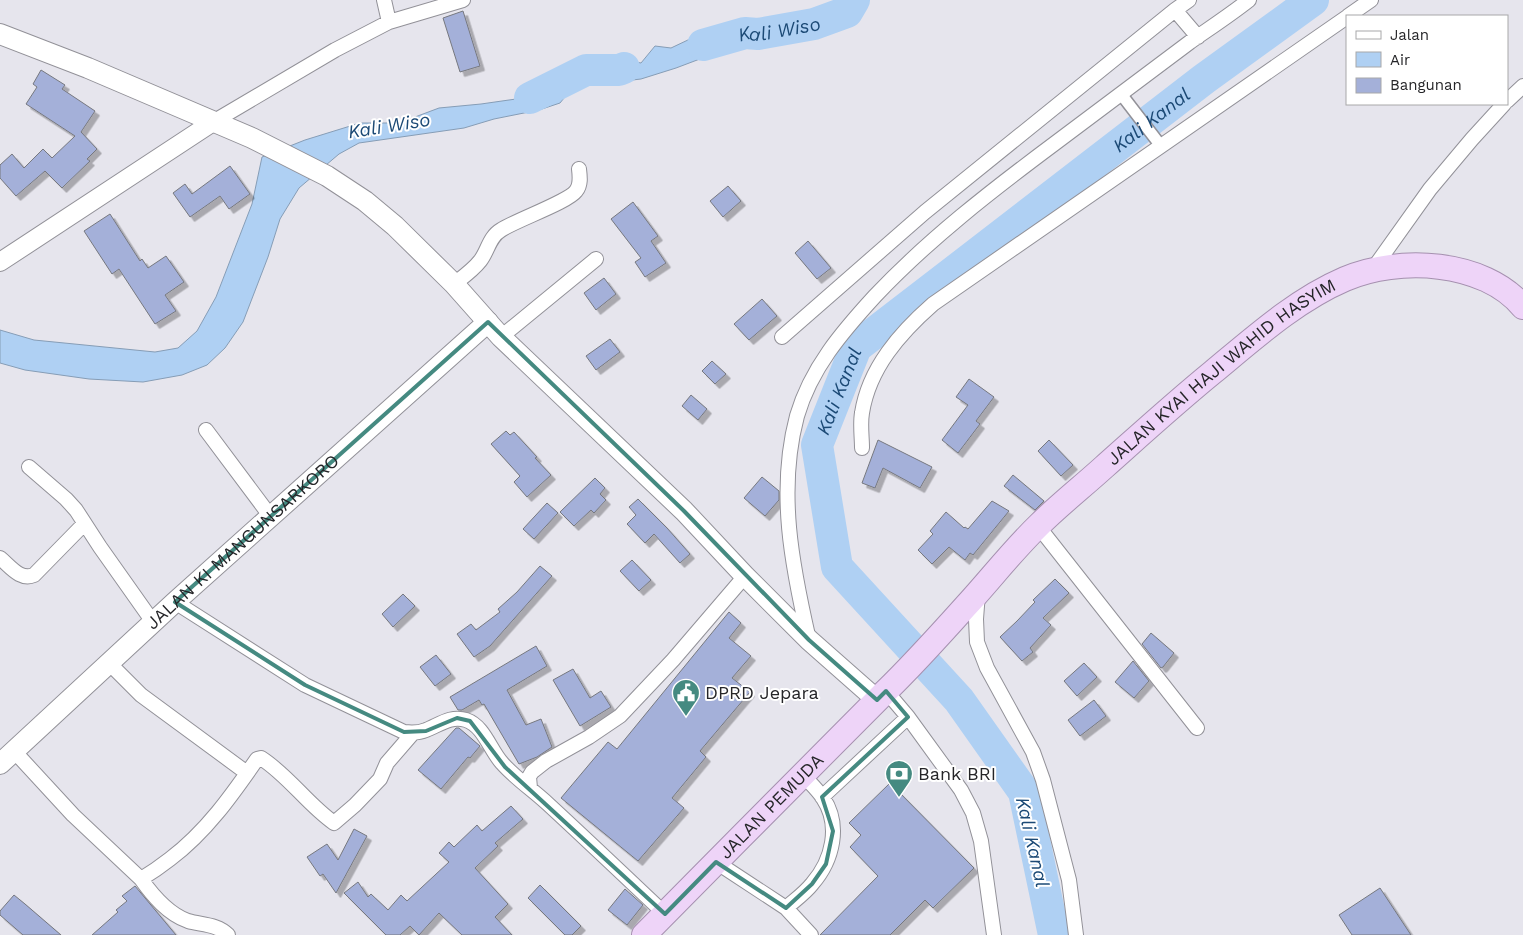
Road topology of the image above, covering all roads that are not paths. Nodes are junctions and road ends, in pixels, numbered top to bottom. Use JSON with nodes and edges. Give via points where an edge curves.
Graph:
{"nodes":[{"id":1,"x":384,"y":0,"type":"edge"},
{"id":2,"x":463,"y":0,"type":"edge"},
{"id":3,"x":1189,"y":0,"type":"edge"},
{"id":4,"x":1249,"y":0,"type":"edge"},
{"id":5,"x":1371,"y":0,"type":"edge"},
{"id":6,"x":1175,"y":10,"type":"junction"},
{"id":7,"x":1350,"y":15,"type":"edge"},
{"id":8,"x":1346,"y":18,"type":"edge"},
{"id":9,"x":389,"y":22,"type":"junction"},
{"id":10,"x":0,"y":34,"type":"edge"},
{"id":11,"x":1198,"y":37,"type":"junction"},
{"id":12,"x":1523,"y":86,"type":"edge"},
{"id":13,"x":1121,"y":95,"type":"junction"},
{"id":14,"x":1508,"y":100,"type":"edge"},
{"id":15,"x":1503,"y":105,"type":"edge"},
{"id":16,"x":213,"y":122,"type":"junction"},
{"id":17,"x":1160,"y":146,"type":"junction"},
{"id":18,"x":579,"y":169,"type":"dead end"},
{"id":19,"x":596,"y":259,"type":"dead end"},
{"id":20,"x":0,"y":262,"type":"edge"},
{"id":21,"x":1373,"y":269,"type":"junction"},
{"id":22,"x":454,"y":284,"type":"junction"},
{"id":23,"x":1523,"y":307,"type":"edge"},
{"id":24,"x":488,"y":322,"type":"junction"},
{"id":25,"x":501,"y":337,"type":"junction"},
{"id":26,"x":782,"y":337,"type":"dead end"},
{"id":27,"x":206,"y":430,"type":"dead end"},
{"id":28,"x":862,"y":448,"type":"dead end"},
{"id":29,"x":29,"y":467,"type":"dead end"},
{"id":30,"x":271,"y":517,"type":"junction"},
{"id":31,"x":84,"y":524,"type":"junction"},
{"id":32,"x":1038,"y":526,"type":"junction"},
{"id":33,"x":0,"y":558,"type":"edge"},
{"id":34,"x":745,"y":576,"type":"junction"},
{"id":35,"x":972,"y":599,"type":"junction"},
{"id":36,"x":175,"y":602,"type":"junction"},
{"id":37,"x":153,"y":622,"type":"junction"},
{"id":38,"x":809,"y":640,"type":"junction"},
{"id":39,"x":109,"y":663,"type":"junction"},
{"id":40,"x":887,"y":690,"type":"junction"},
{"id":41,"x":908,"y":717,"type":"junction"},
{"id":42,"x":1197,"y":728,"type":"dead end"},
{"id":43,"x":413,"y":733,"type":"junction"},
{"id":44,"x":7,"y":758,"type":"edge"},
{"id":45,"x":247,"y":773,"type":"junction"},
{"id":46,"x":802,"y":774,"type":"junction"},
{"id":47,"x":530,"y":788,"type":"junction"},
{"id":48,"x":822,"y":797,"type":"junction"},
{"id":49,"x":716,"y":862,"type":"junction"},
{"id":50,"x":141,"y":879,"type":"junction"},
{"id":51,"x":786,"y":908,"type":"junction"},
{"id":52,"x":665,"y":914,"type":"junction"},
{"id":53,"x":228,"y":935,"type":"edge"},
{"id":54,"x":644,"y":935,"type":"edge"},
{"id":55,"x":811,"y":935,"type":"edge"},
{"id":56,"x":994,"y":935,"type":"edge"},
{"id":57,"x":1076,"y":935,"type":"edge"}],
"edges":[{"from":1,"to":9,"type":"street"},
{"from":2,"to":9,"type":"street"},
{"from":3,"to":6,"type":"street"},
{"from":4,"to":11,"type":"street"},
{"from":5,"to":7,"type":"street"},
{"from":6,"to":11,"type":"street"},
{"from":6,"to":26,"type":"street","via":[[925,212]]},
{"from":8,"to":17,"type":"street"},
{"from":9,"to":16,"type":"street"},
{"from":10,"to":16,"type":"main road"},
{"from":11,"to":13,"type":"street"},
{"from":12,"to":14,"type":"street"},
{"from":13,"to":17,"type":"street"},
{"from":13,"to":38,"type":"street","via":[[976,203],[902,268],[846,327],[816,370],[798,415],[786,488],[795,579]]},
{"from":15,"to":21,"type":"street","via":[[1430,189]]},
{"from":16,"to":20,"type":"street"},
{"from":16,"to":22,"type":"main road","via":[[326,176],[365,201]]},
{"from":17,"to":28,"type":"street","via":[[933,304],[913,322],[883,359],[866,395]]},
{"from":18,"to":22,"type":"street","via":[[580,184],[576,192],[499,231],[492,237],[476,266]]},
{"from":19,"to":25,"type":"street"},
{"from":21,"to":23,"type":"highway","name":"JALAN KYAI HAJI WAHID HASYIM","via":[[1431,264],[1477,274],[1493,282]]},
{"from":21,"to":32,"type":"highway","name":"JALAN KYAI HAJI WAHID HASYIM","via":[[1328,287],[1293,308],[1181,398]]},
{"from":22,"to":24,"type":"main road"},
{"from":24,"to":25,"type":"main road"},
{"from":24,"to":30,"type":"main road","name":"JALAN KI MANGUNSARKORO"},
{"from":25,"to":34,"type":"main road","via":[[684,511]]},
{"from":27,"to":30,"type":"street"},
{"from":29,"to":31,"type":"street","via":[[66,498]]},
{"from":30,"to":36,"type":"main road","name":"JALAN KI MANGUNSARKORO"},
{"from":31,"to":33,"type":"street","via":[[34,575],[20,576]]},
{"from":31,"to":37,"type":"street"},
{"from":32,"to":35,"type":"highway","name":"JALAN KYAI HAJI WAHID HASYIM"},
{"from":32,"to":42,"type":"street"},
{"from":34,"to":38,"type":"main road"},
{"from":34,"to":47,"type":"street","via":[[627,709],[532,772]]},
{"from":35,"to":40,"type":"highway","name":"JALAN PEMUDA"},
{"from":35,"to":57,"type":"street","via":[[977,642],[987,668],[1033,752],[1043,780],[1069,880]]},
{"from":36,"to":37,"type":"main road","name":"JALAN KI MANGUNSARKORO"},
{"from":36,"to":43,"type":"street","via":[[305,685],[390,726]]},
{"from":37,"to":39,"type":"main road","name":"JALAN KI MANGUNSARKORO"},
{"from":38,"to":40,"type":"main road"},
{"from":39,"to":44,"type":"main road","name":"JALAN KI MANGUNSARKORO"},
{"from":39,"to":45,"type":"street","via":[[141,695]]},
{"from":40,"to":41,"type":"street"},
{"from":40,"to":46,"type":"highway","name":"JALAN PEMUDA"},
{"from":41,"to":48,"type":"street"},
{"from":41,"to":56,"type":"street","via":[[961,790],[974,814],[981,841]]},
{"from":43,"to":45,"type":"street","via":[[387,763],[380,779],[334,823],[276,768],[261,758]]},
{"from":43,"to":47,"type":"street","via":[[457,718],[470,722],[486,738],[505,767]]},
{"from":44,"to":50,"type":"street"},
{"from":45,"to":50,"type":"street","via":[[204,828],[172,858]]},
{"from":46,"to":48,"type":"street"},
{"from":46,"to":49,"type":"highway","name":"JALAN PEMUDA"},
{"from":47,"to":52,"type":"street"},
{"from":48,"to":51,"type":"street","via":[[832,818],[831,849],[826,864],[812,884]]},
{"from":49,"to":51,"type":"street"},
{"from":49,"to":52,"type":"highway","name":"JALAN PEMUDA"},
{"from":50,"to":53,"type":"street","via":[[174,915],[217,927]]},
{"from":51,"to":55,"type":"street"},
{"from":52,"to":54,"type":"highway","name":"JALAN PEMUDA"}]}
